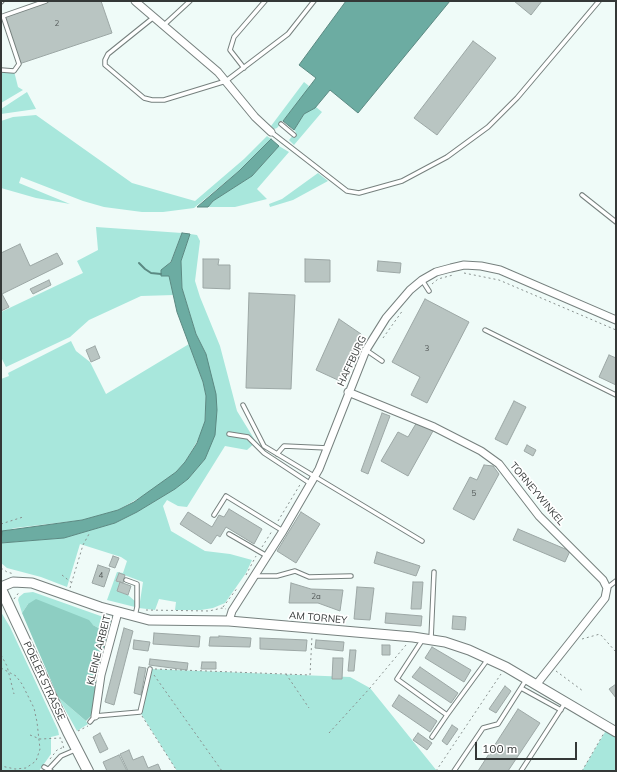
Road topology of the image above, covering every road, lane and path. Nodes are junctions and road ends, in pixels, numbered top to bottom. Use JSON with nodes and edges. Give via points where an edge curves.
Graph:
{"nodes":[{"id":1,"x":46,"y":1,"type":"edge"},
{"id":2,"x":135,"y":1,"type":"edge"},
{"id":3,"x":190,"y":1,"type":"edge"},
{"id":4,"x":265,"y":1,"type":"edge"},
{"id":5,"x":314,"y":1,"type":"edge"},
{"id":6,"x":599,"y":1,"type":"edge"},
{"id":7,"x":154,"y":17,"type":"junction"},
{"id":8,"x":164,"y":26,"type":"junction"},
{"id":9,"x":244,"y":68,"type":"junction"},
{"id":10,"x":1,"y":70,"type":"edge"},
{"id":11,"x":226,"y":81,"type":"junction"},
{"id":12,"x":281,"y":124,"type":"dead end"},
{"id":13,"x":271,"y":132,"type":"joint"},
{"id":14,"x":294,"y":135,"type":"dead end"},
{"id":15,"x":582,"y":195,"type":"dead end"},
{"id":16,"x":616,"y":222,"type":"edge"},
{"id":17,"x":463,"y":273,"type":"dead end"},
{"id":18,"x":457,"y":274,"type":"dead end"},
{"id":19,"x":422,"y":280,"type":"junction"},
{"id":20,"x":428,"y":289,"type":"joint"},
{"id":21,"x":403,"y":310,"type":"dead end"},
{"id":22,"x":616,"y":320,"type":"edge"},
{"id":23,"x":485,"y":330,"type":"dead end"},
{"id":24,"x":616,"y":330,"type":"edge"},
{"id":25,"x":379,"y":343,"type":"dead end"},
{"id":26,"x":366,"y":350,"type":"junction"},
{"id":27,"x":382,"y":360,"type":"dead end"},
{"id":28,"x":348,"y":392,"type":"junction"},
{"id":29,"x":616,"y":395,"type":"edge"},
{"id":30,"x":243,"y":405,"type":"dead end"},
{"id":31,"x":229,"y":434,"type":"dead end"},
{"id":32,"x":328,"y":448,"type":"junction"},
{"id":33,"x":277,"y":454,"type":"junction"},
{"id":34,"x":315,"y":477,"type":"junction"},
{"id":35,"x":304,"y":479,"type":"junction"},
{"id":36,"x":311,"y":484,"type":"junction"},
{"id":37,"x":214,"y":515,"type":"dead end"},
{"id":38,"x":23,"y":517,"type":"dead end"},
{"id":39,"x":1,"y":524,"type":"edge"},
{"id":40,"x":275,"y":526,"type":"junction"},
{"id":41,"x":283,"y":531,"type":"junction"},
{"id":42,"x":89,"y":534,"type":"dead end"},
{"id":43,"x":229,"y":534,"type":"dead end"},
{"id":44,"x":422,"y":541,"type":"dead end"},
{"id":45,"x":259,"y":552,"type":"junction"},
{"id":46,"x":267,"y":556,"type":"junction"},
{"id":47,"x":434,"y":572,"type":"dead end"},
{"id":48,"x":62,"y":575,"type":"dead end"},
{"id":49,"x":254,"y":576,"type":"junction"},
{"id":50,"x":351,"y":576,"type":"dead end"},
{"id":51,"x":245,"y":577,"type":"dead end"},
{"id":52,"x":126,"y":580,"type":"dead end"},
{"id":53,"x":616,"y":581,"type":"edge"},
{"id":54,"x":242,"y":582,"type":"dead end"},
{"id":55,"x":72,"y":584,"type":"junction"},
{"id":56,"x":1,"y":588,"type":"edge"},
{"id":57,"x":607,"y":588,"type":"junction"},
{"id":58,"x":21,"y":590,"type":"dead end"},
{"id":59,"x":70,"y":590,"type":"dead end"},
{"id":60,"x":7,"y":602,"type":"junction"},
{"id":61,"x":222,"y":608,"type":"junction"},
{"id":62,"x":232,"y":610,"type":"junction"},
{"id":63,"x":118,"y":612,"type":"junction"},
{"id":64,"x":136,"y":613,"type":"junction"},
{"id":65,"x":229,"y":622,"type":"junction"},
{"id":66,"x":312,"y":629,"type":"junction"},
{"id":67,"x":414,"y":637,"type":"junction"},
{"id":68,"x":427,"y":638,"type":"junction"},
{"id":69,"x":570,"y":642,"type":"junction"},
{"id":70,"x":616,"y":652,"type":"edge"},
{"id":71,"x":1,"y":655,"type":"edge"},
{"id":72,"x":488,"y":658,"type":"junction"},
{"id":73,"x":506,"y":667,"type":"junction"},
{"id":74,"x":550,"y":667,"type":"junction"},
{"id":75,"x":1,"y":668,"type":"edge"},
{"id":76,"x":150,"y":669,"type":"junction"},
{"id":77,"x":8,"y":670,"type":"junction"},
{"id":78,"x":285,"y":674,"type":"junction"},
{"id":79,"x":527,"y":679,"type":"junction"},
{"id":80,"x":536,"y":684,"type":"junction"},
{"id":81,"x":521,"y":688,"type":"junction"},
{"id":82,"x":583,"y":691,"type":"dead end"},
{"id":83,"x":14,"y":694,"type":"dead end"},
{"id":84,"x":566,"y":702,"type":"junction"},
{"id":85,"x":309,"y":708,"type":"dead end"},
{"id":86,"x":561,"y":710,"type":"junction"},
{"id":87,"x":140,"y":712,"type":"junction"},
{"id":88,"x":447,"y":715,"type":"junction"},
{"id":89,"x":95,"y":716,"type":"junction"},
{"id":90,"x":90,"y":722,"type":"joint"},
{"id":91,"x":608,"y":727,"type":"junction"},
{"id":92,"x":75,"y":732,"type":"dead end"},
{"id":93,"x":616,"y":732,"type":"edge"},
{"id":94,"x":329,"y":733,"type":"dead end"},
{"id":95,"x":30,"y":735,"type":"dead end"},
{"id":96,"x":432,"y":737,"type":"dead end"},
{"id":97,"x":40,"y":739,"type":"junction"},
{"id":98,"x":71,"y":751,"type":"junction"},
{"id":99,"x":1,"y":766,"type":"edge"},
{"id":100,"x":4,"y":767,"type":"junction"},
{"id":101,"x":44,"y":767,"type":"dead end"},
{"id":102,"x":26,"y":768,"type":"junction"},
{"id":103,"x":49,"y":770,"type":"edge"},
{"id":104,"x":8,"y":771,"type":"edge"},
{"id":105,"x":24,"y":771,"type":"edge"},
{"id":106,"x":88,"y":771,"type":"edge"},
{"id":107,"x":177,"y":771,"type":"edge"},
{"id":108,"x":222,"y":771,"type":"edge"},
{"id":109,"x":436,"y":771,"type":"edge"},
{"id":110,"x":454,"y":771,"type":"edge"},
{"id":111,"x":521,"y":771,"type":"edge"},
{"id":112,"x":582,"y":771,"type":"edge"}],
"edges":[{"from":1,"to":10,"type":"lane","via":[[2,16],[19,64],[14,71]]},
{"from":2,"to":7,"type":"street"},
{"from":3,"to":8,"type":"lane"},
{"from":4,"to":9,"type":"lane","via":[[234,37],[230,50]]},
{"from":5,"to":9,"type":"lane","via":[[288,34]]},
{"from":6,"to":13,"type":"lane","via":[[517,98],[488,127],[447,157],[402,181],[359,193],[347,191]]},
{"from":7,"to":8,"type":"street"},
{"from":7,"to":11,"type":"lane","via":[[108,54],[104,60],[105,65],[113,73],[138,94],[152,100],[164,100]]},
{"from":8,"to":11,"type":"street"},
{"from":9,"to":11,"type":"lane"},
{"from":11,"to":13,"type":"street","via":[[254,117]]},
{"from":12,"to":14,"type":"lane"},
{"from":15,"to":16,"type":"lane"},
{"from":17,"to":24,"type":"path","via":[[499,280]]},
{"from":18,"to":20,"type":"path","via":[[438,280]]},
{"from":19,"to":20,"type":"lane"},
{"from":19,"to":22,"type":"street","name":"HAFFBURG","via":[[436,272],[451,268],[464,265],[481,266],[500,270]]},
{"from":19,"to":26,"type":"street","name":"HAFFBURG","via":[[386,318]]},
{"from":21,"to":25,"type":"path"},
{"from":23,"to":29,"type":"lane"},
{"from":26,"to":27,"type":"lane"},
{"from":26,"to":28,"type":"street","name":"HAFFBURG"},
{"from":28,"to":32,"type":"street","name":"HAFFBURG"},
{"from":28,"to":57,"type":"street","name":"TORNEYWINKEL","via":[[434,427],[481,451],[499,464],[539,516],[603,580]]},
{"from":30,"to":33,"type":"lane","via":[[264,446]]},
{"from":31,"to":35,"type":"lane","via":[[248,436],[264,454]]},
{"from":32,"to":33,"type":"lane","via":[[284,446]]},
{"from":32,"to":34,"type":"street","name":"HAFFBURG"},
{"from":33,"to":34,"type":"lane"},
{"from":34,"to":36,"type":"street","name":"HAFFBURG"},
{"from":34,"to":44,"type":"lane"},
{"from":35,"to":36,"type":"lane"},
{"from":35,"to":40,"type":"path"},
{"from":36,"to":41,"type":"street","name":"HAFFBURG"},
{"from":37,"to":40,"type":"lane","via":[[226,496]]},
{"from":38,"to":39,"type":"path"},
{"from":40,"to":41,"type":"lane"},
{"from":40,"to":45,"type":"path"},
{"from":41,"to":46,"type":"street","name":"HAFFBURG"},
{"from":42,"to":55,"type":"path","via":[[83,545]]},
{"from":43,"to":45,"type":"lane"},
{"from":45,"to":46,"type":"lane"},
{"from":45,"to":51,"type":"path"},
{"from":46,"to":49,"type":"street","name":"HAFFBURG"},
{"from":47,"to":68,"type":"lane"},
{"from":48,"to":55,"type":"path"},
{"from":49,"to":50,"type":"lane","via":[[277,576],[295,571],[309,577]]},
{"from":49,"to":62,"type":"street","name":"HAFFBURG"},
{"from":52,"to":64,"type":"lane","via":[[137,584]]},
{"from":53,"to":57,"type":"lane"},
{"from":54,"to":61,"type":"path"},
{"from":55,"to":59,"type":"path"},
{"from":56,"to":60,"type":"main road","name":"POELER STRASSE"},
{"from":56,"to":63,"type":"street","name":"AM TORNEY","via":[[13,582],[32,583]]},
{"from":57,"to":69,"type":"street","via":[[605,598]]},
{"from":58,"to":60,"type":"path","via":[[16,599]]},
{"from":60,"to":98,"type":"main road","name":"POELER STRASSE"},
{"from":61,"to":62,"type":"path"},
{"from":61,"to":64,"type":"path","via":[[209,611]]},
{"from":62,"to":65,"type":"street","name":"HAFFBURG"},
{"from":63,"to":64,"type":"street","name":"AM TORNEY"},
{"from":63,"to":89,"type":"street","name":"KLEINE ARBEIT","via":[[101,675]]},
{"from":64,"to":65,"type":"street","name":"AM TORNEY","via":[[163,621]]},
{"from":65,"to":66,"type":"street","name":"AM TORNEY"},
{"from":66,"to":67,"type":"street","name":"AM TORNEY"},
{"from":66,"to":78,"type":"path","via":[[310,675]]},
{"from":67,"to":68,"type":"street","name":"AM TORNEY"},
{"from":67,"to":94,"type":"path"},
{"from":68,"to":72,"type":"street","name":"AM TORNEY"},
{"from":68,"to":88,"type":"lane","via":[[397,679]]},
{"from":69,"to":70,"type":"path","via":[[600,634]]},
{"from":69,"to":74,"type":"street"},
{"from":71,"to":77,"type":"path"},
{"from":72,"to":73,"type":"street","name":"AM TORNEY"},
{"from":72,"to":88,"type":"lane"},
{"from":73,"to":79,"type":"street","name":"AM TORNEY"},
{"from":73,"to":109,"type":"path"},
{"from":74,"to":80,"type":"street"},
{"from":74,"to":82,"type":"path"},
{"from":75,"to":77,"type":"path"},
{"from":76,"to":78,"type":"path"},
{"from":76,"to":87,"type":"lane"},
{"from":76,"to":108,"type":"path"},
{"from":77,"to":83,"type":"path"},
{"from":77,"to":97,"type":"path","via":[[22,684],[34,708]]},
{"from":78,"to":85,"type":"path"},
{"from":79,"to":80,"type":"street","name":"AM TORNEY"},
{"from":79,"to":81,"type":"lane"},
{"from":80,"to":84,"type":"street","name":"AM TORNEY"},
{"from":81,"to":86,"type":"lane"},
{"from":81,"to":110,"type":"lane","via":[[498,724],[483,728]]},
{"from":84,"to":86,"type":"lane"},
{"from":84,"to":91,"type":"street","name":"AM TORNEY"},
{"from":86,"to":111,"type":"lane"},
{"from":87,"to":89,"type":"lane"},
{"from":87,"to":107,"type":"path"},
{"from":88,"to":96,"type":"lane"},
{"from":89,"to":90,"type":"lane"},
{"from":90,"to":92,"type":"path"},
{"from":91,"to":93,"type":"street","name":"AM TORNEY"},
{"from":91,"to":112,"type":"path"},
{"from":95,"to":97,"type":"path"},
{"from":97,"to":98,"type":"path","via":[[61,738]]},
{"from":97,"to":102,"type":"path","via":[[39,755],[36,761]]},
{"from":98,"to":103,"type":"lane"},
{"from":98,"to":106,"type":"main road","name":"POELER STRASSE"},
{"from":99,"to":100,"type":"path"},
{"from":100,"to":102,"type":"path"},
{"from":100,"to":104,"type":"path"},
{"from":101,"to":103,"type":"lane"},
{"from":102,"to":105,"type":"path"}]}
